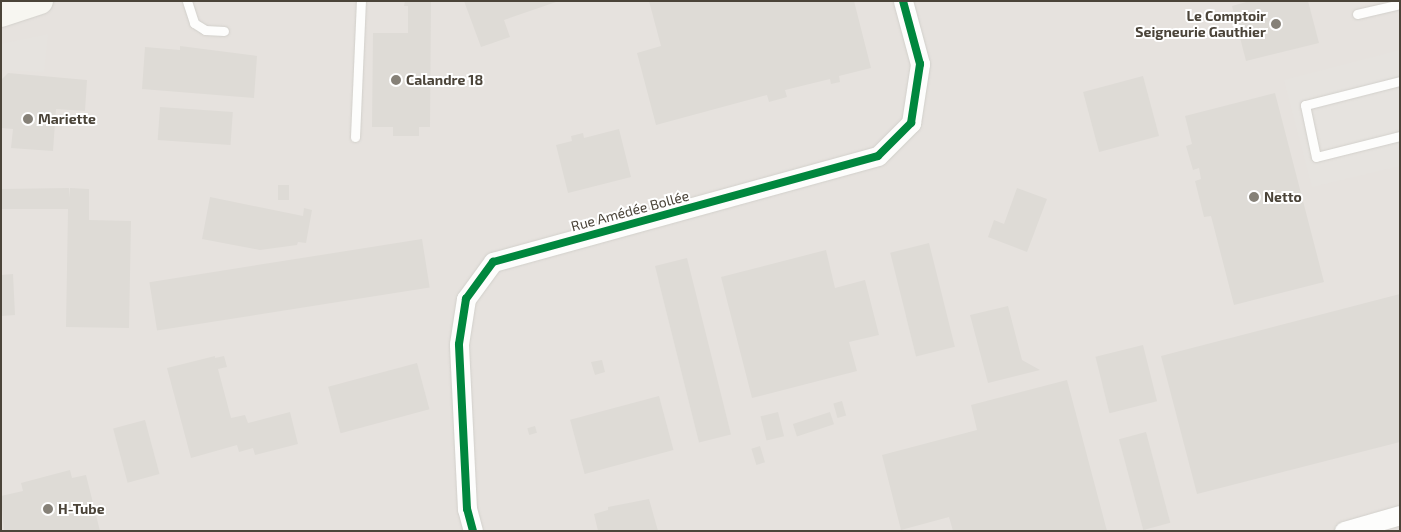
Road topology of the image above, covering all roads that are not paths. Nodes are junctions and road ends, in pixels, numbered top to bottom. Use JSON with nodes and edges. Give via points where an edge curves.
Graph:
{"nodes":[{"id":1,"x":187,"y":1,"type":"edge"},
{"id":2,"x":360,"y":1,"type":"edge"},
{"id":3,"x":903,"y":1,"type":"edge"},
{"id":4,"x":1400,"y":4,"type":"edge"},
{"id":5,"x":1357,"y":14,"type":"dead end"},
{"id":6,"x":224,"y":32,"type":"dead end"},
{"id":7,"x":1400,"y":81,"type":"edge"},
{"id":8,"x":1400,"y":136,"type":"edge"},
{"id":9,"x":355,"y":137,"type":"dead end"},
{"id":10,"x":1400,"y":515,"type":"edge"},
{"id":11,"x":473,"y":531,"type":"edge"},
{"id":12,"x":1344,"y":531,"type":"edge"}],
"edges":[{"from":1,"to":6,"type":"lane","via":[[194,23],[205,30]]},
{"from":2,"to":9,"type":"lane"},
{"from":3,"to":11,"type":"street","name":"Rue Amédée Bollée","via":[[920,64],[911,123],[878,156],[493,262],[466,299],[459,344],[467,509]]},
{"from":4,"to":5,"type":"lane"},
{"from":7,"to":8,"type":"lane","via":[[1305,105],[1316,157]]},
{"from":10,"to":12,"type":"street"}]}
